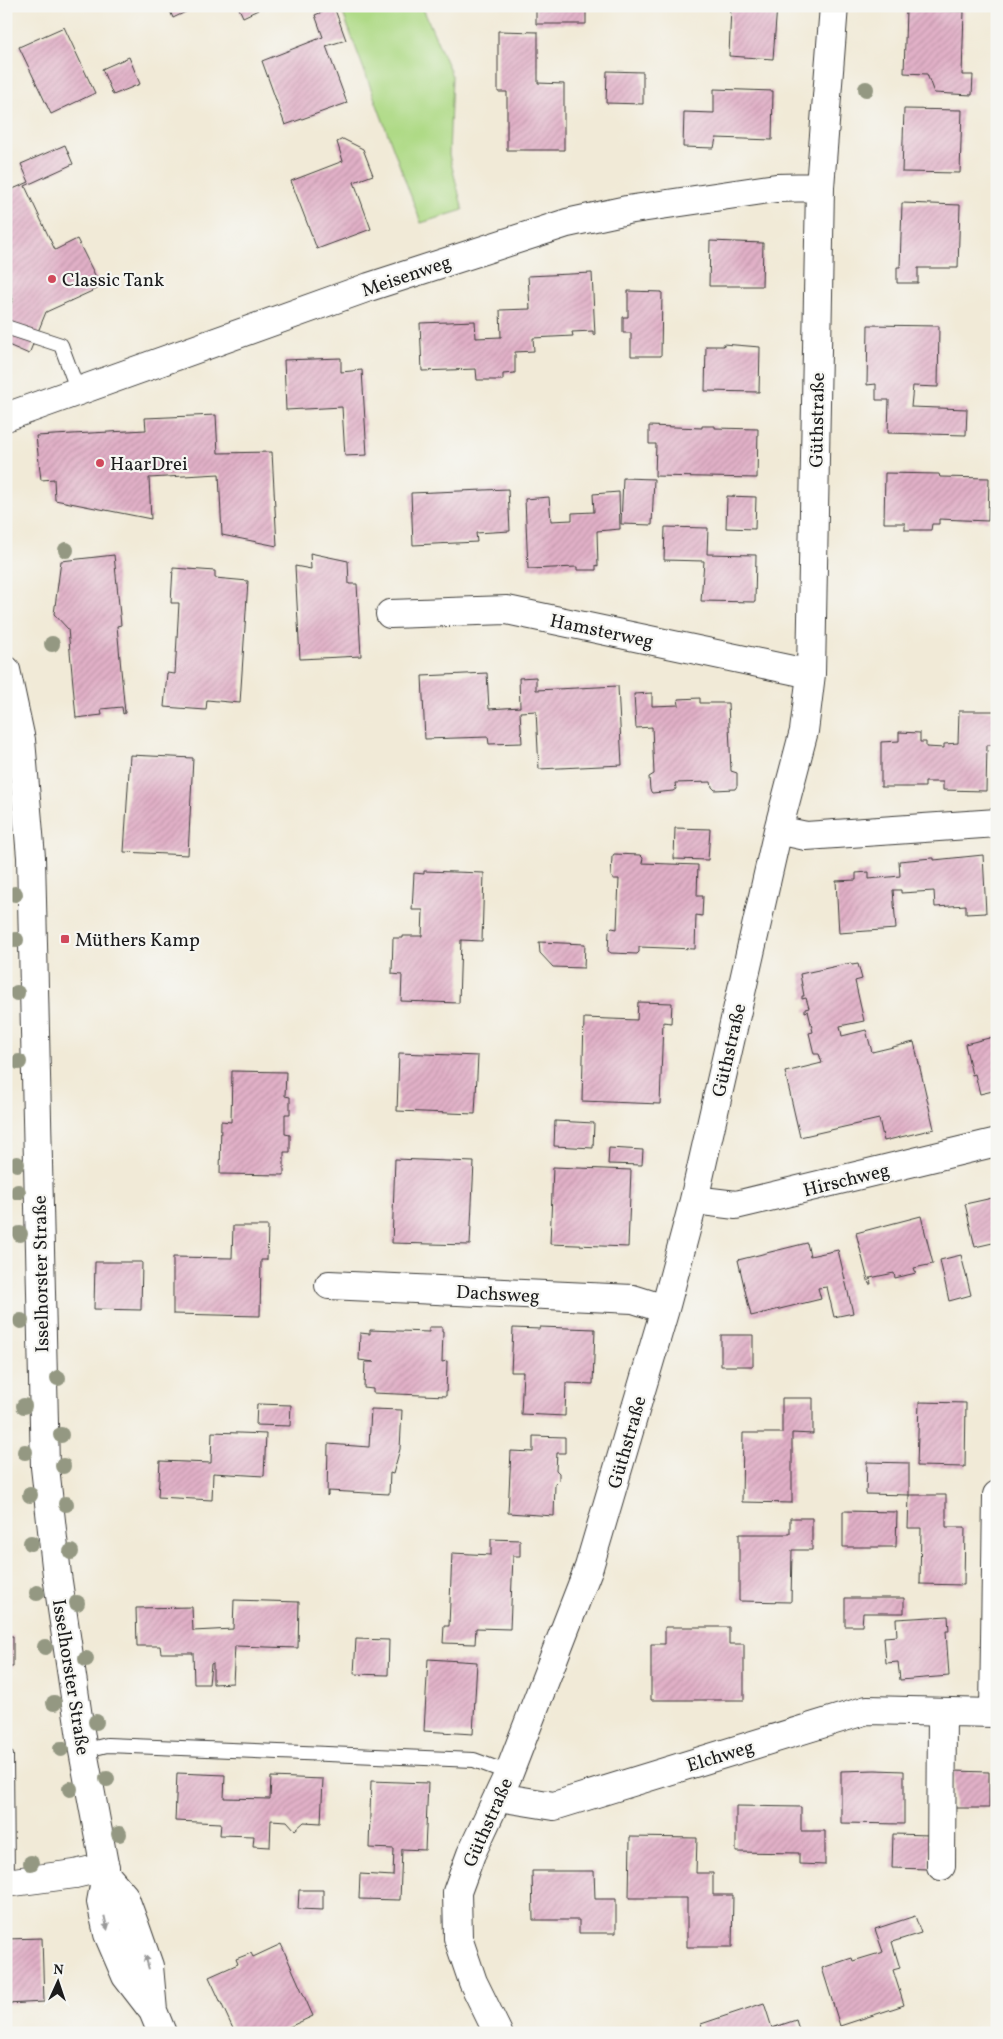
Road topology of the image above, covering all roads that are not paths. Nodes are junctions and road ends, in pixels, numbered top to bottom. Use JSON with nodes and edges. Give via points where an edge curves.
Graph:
{"nodes":[{"id":1,"x":834,"y":6,"type":"edge"},
{"id":2,"x":820,"y":187,"type":"junction"},
{"id":3,"x":6,"y":327,"type":"edge"},
{"id":4,"x":78,"y":391,"type":"junction"},
{"id":5,"x":6,"y":417,"type":"edge"},
{"id":6,"x":390,"y":614,"type":"dead end"},
{"id":7,"x":6,"y":670,"type":"edge"},
{"id":8,"x":811,"y":674,"type":"junction"},
{"id":9,"x":997,"y":823,"type":"edge"},
{"id":10,"x":778,"y":830,"type":"junction"},
{"id":11,"x":997,"y":1142,"type":"edge"},
{"id":12,"x":694,"y":1200,"type":"junction"},
{"id":13,"x":329,"y":1285,"type":"dead end"},
{"id":14,"x":665,"y":1309,"type":"junction"},
{"id":15,"x":997,"y":1495,"type":"edge"},
{"id":16,"x":942,"y":1712,"type":"junction"},
{"id":17,"x":83,"y":1751,"type":"junction"},
{"id":18,"x":6,"y":1756,"type":"edge"},
{"id":19,"x":504,"y":1785,"type":"junction"},
{"id":20,"x":941,"y":1866,"type":"dead end"},
{"id":21,"x":106,"y":1871,"type":"junction"},
{"id":22,"x":7,"y":1883,"type":"edge"},
{"id":23,"x":158,"y":2022,"type":"edge"},
{"id":24,"x":498,"y":2033,"type":"edge"}],
"edges":[{"from":1,"to":2,"type":"street","name":"Güthstraße"},
{"from":2,"to":4,"type":"street","name":"Meisenweg","via":[[776,188],[627,210],[567,223],[369,287]]},
{"from":2,"to":8,"type":"street","name":"Güthstraße"},
{"from":3,"to":4,"type":"lane","via":[[60,345]]},
{"from":4,"to":5,"type":"street","name":"Meisenweg"},
{"from":6,"to":8,"type":"street","name":"Hamsterweg","via":[[507,610]]},
{"from":7,"to":17,"type":"street","name":"Isselhorster Straße","via":[[21,740],[31,857],[45,1467]]},
{"from":8,"to":10,"type":"street","name":"Güthstraße","via":[[804,730]]},
{"from":9,"to":10,"type":"street","via":[[806,836]]},
{"from":10,"to":12,"type":"street","name":"Güthstraße"},
{"from":11,"to":12,"type":"street","name":"Hirschweg","via":[[736,1205]]},
{"from":12,"to":14,"type":"street","name":"Güthstraße"},
{"from":13,"to":14,"type":"street","name":"Dachsweg","via":[[633,1299]]},
{"from":14,"to":19,"type":"street","name":"Güthstraße","via":[[589,1567]]},
{"from":15,"to":16,"type":"street","name":"Elchweg","via":[[994,1713]]},
{"from":16,"to":19,"type":"street","name":"Elchweg","via":[[867,1710],[554,1806]]},
{"from":16,"to":20,"type":"street"},
{"from":17,"to":19,"type":"lane","via":[[107,1745],[474,1760]]},
{"from":17,"to":21,"type":"street","name":"Isselhorster Straße"},
{"from":18,"to":22,"type":"lane"},
{"from":19,"to":24,"type":"street","name":"Güthstraße","via":[[471,1854],[458,1892],[458,1938],[473,1982]]},
{"from":21,"to":22,"type":"street"},
{"from":21,"to":23,"type":"street","via":[[124,1896],[136,1926],[149,1966]]}]}
